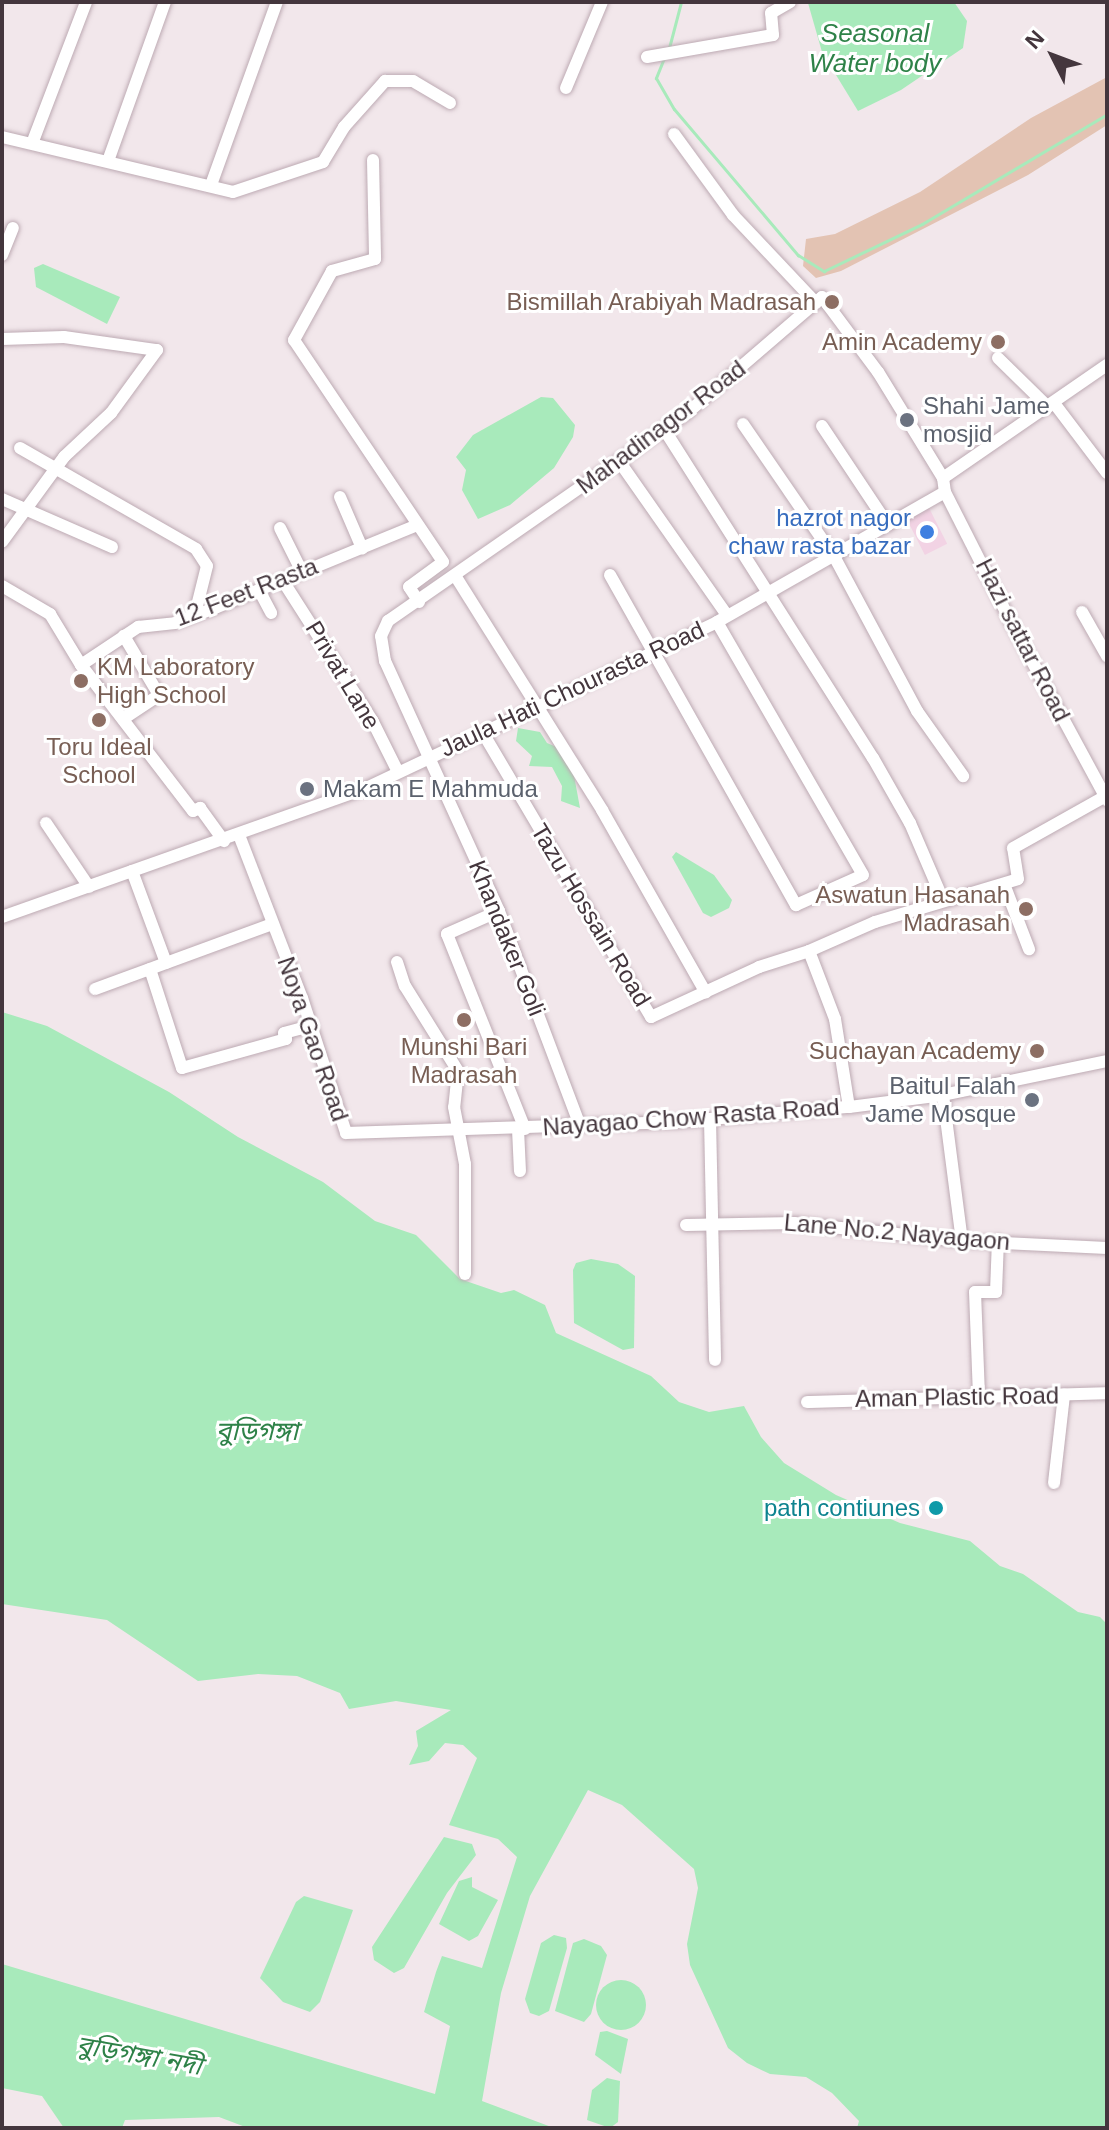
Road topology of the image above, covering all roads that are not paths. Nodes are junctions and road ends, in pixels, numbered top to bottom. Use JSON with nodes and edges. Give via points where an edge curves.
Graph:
{"nodes":[{"id":1,"x":86,"y":2,"type":"edge"},
{"id":2,"x":165,"y":2,"type":"edge"},
{"id":3,"x":277,"y":2,"type":"edge"},
{"id":4,"x":602,"y":2,"type":"edge"},
{"id":5,"x":790,"y":2,"type":"edge"},
{"id":6,"x":652,"y":57,"type":"dead end"},
{"id":7,"x":566,"y":88,"type":"dead end"},
{"id":8,"x":450,"y":103,"type":"dead end"},
{"id":9,"x":674,"y":134,"type":"dead end"},
{"id":10,"x":2,"y":137,"type":"edge"},
{"id":11,"x":33,"y":141,"type":"junction"},
{"id":12,"x":373,"y":160,"type":"dead end"},
{"id":13,"x":108,"y":161,"type":"junction"},
{"id":14,"x":211,"y":185,"type":"junction"},
{"id":15,"x":13,"y":228,"type":"dead end"},
{"id":16,"x":2,"y":255,"type":"edge"},
{"id":17,"x":819,"y":300,"type":"junction"},
{"id":18,"x":2,"y":339,"type":"edge"},
{"id":19,"x":998,"y":358,"type":"dead end"},
{"id":20,"x":1107,"y":365,"type":"edge"},
{"id":21,"x":1051,"y":405,"type":"junction"},
{"id":22,"x":743,"y":424,"type":"dead end"},
{"id":23,"x":822,"y":426,"type":"dead end"},
{"id":24,"x":664,"y":429,"type":"junction"},
{"id":25,"x":20,"y":448,"type":"dead end"},
{"id":26,"x":619,"y":461,"type":"junction"},
{"id":27,"x":56,"y":467,"type":"junction"},
{"id":28,"x":1107,"y":473,"type":"edge"},
{"id":29,"x":943,"y":478,"type":"junction"},
{"id":30,"x":945,"y":492,"type":"junction"},
{"id":31,"x":340,"y":497,"type":"dead end"},
{"id":32,"x":2,"y":499,"type":"edge"},
{"id":33,"x":26,"y":508,"type":"junction"},
{"id":34,"x":888,"y":525,"type":"junction"},
{"id":35,"x":415,"y":526,"type":"junction"},
{"id":36,"x":280,"y":528,"type":"dead end"},
{"id":37,"x":2,"y":542,"type":"edge"},
{"id":38,"x":112,"y":547,"type":"dead end"},
{"id":39,"x":362,"y":548,"type":"junction"},
{"id":40,"x":835,"y":558,"type":"junction"},
{"id":41,"x":302,"y":572,"type":"junction"},
{"id":42,"x":610,"y":575,"type":"dead end"},
{"id":43,"x":456,"y":577,"type":"junction"},
{"id":44,"x":283,"y":581,"type":"junction"},
{"id":45,"x":259,"y":590,"type":"junction"},
{"id":46,"x":769,"y":591,"type":"junction"},
{"id":47,"x":5,"y":593,"type":"edge"},
{"id":48,"x":419,"y":602,"type":"junction"},
{"id":49,"x":1082,"y":612,"type":"dead end"},
{"id":50,"x":271,"y":613,"type":"dead end"},
{"id":51,"x":195,"y":614,"type":"junction"},
{"id":52,"x":722,"y":618,"type":"junction"},
{"id":53,"x":393,"y":619,"type":"joint"},
{"id":54,"x":124,"y":636,"type":"junction"},
{"id":55,"x":652,"y":654,"type":"junction"},
{"id":56,"x":1107,"y":656,"type":"edge"},
{"id":57,"x":81,"y":665,"type":"junction"},
{"id":58,"x":537,"y":706,"type":"junction"},
{"id":59,"x":123,"y":719,"type":"junction"},
{"id":60,"x":483,"y":733,"type":"junction"},
{"id":61,"x":431,"y":756,"type":"junction"},
{"id":62,"x":398,"y":772,"type":"junction"},
{"id":63,"x":963,"y":776,"type":"dead end"},
{"id":64,"x":1106,"y":797,"type":"edge"},
{"id":65,"x":46,"y":823,"type":"dead end"},
{"id":66,"x":239,"y":835,"type":"junction"},
{"id":67,"x":224,"y":841,"type":"junction"},
{"id":68,"x":132,"y":871,"type":"junction"},
{"id":69,"x":1004,"y":884,"type":"junction"},
{"id":70,"x":89,"y":887,"type":"junction"},
{"id":71,"x":943,"y":900,"type":"junction"},
{"id":72,"x":499,"y":911,"type":"junction"},
{"id":73,"x":2,"y":917,"type":"edge"},
{"id":74,"x":273,"y":924,"type":"junction"},
{"id":75,"x":1029,"y":949,"type":"dead end"},
{"id":76,"x":809,"y":951,"type":"junction"},
{"id":77,"x":397,"y":962,"type":"dead end"},
{"id":78,"x":166,"y":963,"type":"junction"},
{"id":79,"x":150,"y":969,"type":"junction"},
{"id":80,"x":95,"y":989,"type":"dead end"},
{"id":81,"x":706,"y":993,"type":"junction"},
{"id":82,"x":311,"y":1026,"type":"junction"},
{"id":83,"x":1107,"y":1061,"type":"edge"},
{"id":84,"x":943,"y":1095,"type":"junction"},
{"id":85,"x":849,"y":1107,"type":"junction"},
{"id":86,"x":710,"y":1119,"type":"junction"},
{"id":87,"x":579,"y":1123,"type":"junction"},
{"id":88,"x":522,"y":1129,"type":"junction"},
{"id":89,"x":463,"y":1132,"type":"junction"},
{"id":90,"x":520,"y":1171,"type":"dead end"},
{"id":91,"x":712,"y":1223,"type":"junction"},
{"id":92,"x":686,"y":1225,"type":"dead end"},
{"id":93,"x":962,"y":1241,"type":"junction"},
{"id":94,"x":998,"y":1241,"type":"junction"},
{"id":95,"x":1107,"y":1248,"type":"edge"},
{"id":96,"x":465,"y":1274,"type":"dead end"},
{"id":97,"x":715,"y":1360,"type":"dead end"},
{"id":98,"x":1107,"y":1393,"type":"edge"},
{"id":99,"x":1064,"y":1395,"type":"junction"},
{"id":100,"x":979,"y":1396,"type":"junction"},
{"id":101,"x":807,"y":1402,"type":"dead end"},
{"id":102,"x":1054,"y":1483,"type":"dead end"}],
"edges":[{"from":1,"to":11,"type":"street"},
{"from":2,"to":13,"type":"street"},
{"from":3,"to":14,"type":"street"},
{"from":4,"to":7,"type":"street"},
{"from":5,"to":6,"type":"street","via":[[771,13],[773,35]]},
{"from":8,"to":14,"type":"street","via":[[413,81],[385,81],[344,127],[323,162],[233,192]]},
{"from":9,"to":17,"type":"street","via":[[733,215]]},
{"from":10,"to":11,"type":"street"},
{"from":11,"to":13,"type":"street"},
{"from":12,"to":35,"type":"street","via":[[375,259],[332,271],[294,340]]},
{"from":13,"to":14,"type":"street"},
{"from":15,"to":16,"type":"street"},
{"from":17,"to":24,"type":"street","name":"Mahadinagor Road"},
{"from":17,"to":29,"type":"street","via":[[878,372]]},
{"from":18,"to":27,"type":"street","via":[[64,337],[157,350],[111,413]]},
{"from":19,"to":21,"type":"street"},
{"from":20,"to":21,"type":"street"},
{"from":21,"to":28,"type":"street"},
{"from":21,"to":29,"type":"street"},
{"from":22,"to":40,"type":"street"},
{"from":23,"to":34,"type":"street"},
{"from":24,"to":26,"type":"street","name":"Mahadinagor Road"},
{"from":24,"to":46,"type":"street"},
{"from":25,"to":27,"type":"street"},
{"from":26,"to":43,"type":"street","name":"Mahadinagor Road"},
{"from":26,"to":52,"type":"street"},
{"from":27,"to":33,"type":"street"},
{"from":27,"to":51,"type":"street","via":[[204,557],[206,579]]},
{"from":29,"to":30,"type":"street","name":"Hazi sattar Road"},
{"from":30,"to":34,"type":"street","name":"Jaula Hati Chourasta Road"},
{"from":30,"to":64,"type":"street","name":"Hazi sattar Road"},
{"from":31,"to":39,"type":"street"},
{"from":32,"to":33,"type":"street"},
{"from":33,"to":37,"type":"street"},
{"from":33,"to":38,"type":"street"},
{"from":34,"to":40,"type":"street","name":"Jaula Hati Chourasta Road"},
{"from":35,"to":39,"type":"street","name":"12 Feet Rasta"},
{"from":35,"to":48,"type":"street","via":[[443,562],[409,587]]},
{"from":36,"to":41,"type":"street"},
{"from":39,"to":41,"type":"street","name":"12 Feet Rasta"},
{"from":40,"to":46,"type":"street","name":"Jaula Hati Chourasta Road"},
{"from":40,"to":63,"type":"street","via":[[917,711]]},
{"from":41,"to":44,"type":"street","name":"12 Feet Rasta"},
{"from":42,"to":55,"type":"street"},
{"from":43,"to":48,"type":"street","name":"Mahadinagor Road"},
{"from":43,"to":58,"type":"street"},
{"from":44,"to":45,"type":"street","name":"12 Feet Rasta"},
{"from":44,"to":62,"type":"street","name":"Privat Lane","via":[[366,710]]},
{"from":45,"to":50,"type":"street"},
{"from":45,"to":51,"type":"street","name":"12 Feet Rasta"},
{"from":46,"to":52,"type":"street","name":"Jaula Hati Chourasta Road"},
{"from":46,"to":71,"type":"street","via":[[910,823]]},
{"from":47,"to":57,"type":"street","via":[[50,614]]},
{"from":48,"to":53,"type":"street","name":"Mahadinagor Road"},
{"from":49,"to":56,"type":"street"},
{"from":51,"to":54,"type":"street","name":"12 Feet Rasta","via":[[138,627]]},
{"from":52,"to":55,"type":"street","name":"Jaula Hati Chourasta Road"},
{"from":52,"to":55,"type":"street","via":[[863,875],[796,905]]},
{"from":53,"to":61,"type":"street","name":"Khandaker Goli","via":[[381,636],[385,661]]},
{"from":54,"to":57,"type":"street","name":"12 Feet Rasta"},
{"from":54,"to":59,"type":"street","via":[[159,695]]},
{"from":55,"to":58,"type":"street","name":"Jaula Hati Chourasta Road"},
{"from":57,"to":59,"type":"street"},
{"from":58,"to":60,"type":"street","name":"Jaula Hati Chourasta Road"},
{"from":58,"to":81,"type":"street"},
{"from":59,"to":67,"type":"street","via":[[193,811],[200,808]]},
{"from":60,"to":61,"type":"street","name":"Jaula Hati Chourasta Road"},
{"from":60,"to":81,"type":"street","name":"Tazu Hossain Road","via":[[651,1017]]},
{"from":61,"to":62,"type":"street","name":"Jaula Hati Chourasta Road"},
{"from":61,"to":72,"type":"street","name":"Khandaker Goli"},
{"from":62,"to":66,"type":"street","name":"Jaula Hati Chourasta Road"},
{"from":64,"to":69,"type":"street","via":[[1013,848],[1018,879]]},
{"from":65,"to":70,"type":"street"},
{"from":66,"to":67,"type":"street","name":"Jaula Hati Chourasta Road"},
{"from":66,"to":74,"type":"street","name":"Noya Gao Road"},
{"from":67,"to":68,"type":"street","name":"Jaula Hati Chourasta Road"},
{"from":68,"to":70,"type":"street","name":"Jaula Hati Chourasta Road"},
{"from":68,"to":78,"type":"street"},
{"from":69,"to":71,"type":"street","name":"Tazu Hossain Road"},
{"from":69,"to":75,"type":"street"},
{"from":70,"to":73,"type":"street","name":"Jaula Hati Chourasta Road"},
{"from":71,"to":76,"type":"street","name":"Tazu Hossain Road"},
{"from":72,"to":87,"type":"street","name":"Khandaker Goli"},
{"from":72,"to":88,"type":"street","via":[[447,934]]},
{"from":74,"to":78,"type":"street"},
{"from":74,"to":82,"type":"street","name":"Noya Gao Road"},
{"from":76,"to":81,"type":"street","name":"Tazu Hossain Road"},
{"from":76,"to":85,"type":"street","via":[[835,1019]]},
{"from":77,"to":89,"type":"street","via":[[405,986],[458,1071],[454,1107]]},
{"from":78,"to":79,"type":"street"},
{"from":79,"to":80,"type":"street"},
{"from":79,"to":82,"type":"street","via":[[182,1068],[286,1039],[284,1033]]},
{"from":82,"to":89,"type":"street","name":"Noya Gao Road","via":[[346,1133]]},
{"from":83,"to":84,"type":"street","name":"Nayagao Chow Rasta Road"},
{"from":84,"to":85,"type":"street","name":"Nayagao Chow Rasta Road"},
{"from":84,"to":93,"type":"street"},
{"from":85,"to":86,"type":"street","name":"Nayagao Chow Rasta Road"},
{"from":86,"to":87,"type":"street","name":"Nayagao Chow Rasta Road"},
{"from":86,"to":91,"type":"street","via":[[707,1186]]},
{"from":87,"to":88,"type":"street","name":"Nayagao Chow Rasta Road"},
{"from":88,"to":89,"type":"street","name":"Nayagao Chow Rasta Road"},
{"from":88,"to":90,"type":"street"},
{"from":89,"to":96,"type":"street"},
{"from":91,"to":92,"type":"street","name":"Lane No.2 Nayagaon"},
{"from":91,"to":93,"type":"street","name":"Lane No.2 Nayagaon","via":[[794,1223]]},
{"from":91,"to":97,"type":"street"},
{"from":93,"to":94,"type":"street","name":"Lane No.2 Nayagaon"},
{"from":94,"to":95,"type":"street","name":"Lane No.2 Nayagaon"},
{"from":94,"to":100,"type":"street","via":[[996,1292],[975,1292]]},
{"from":98,"to":99,"type":"street","name":"Aman Plastic Road"},
{"from":99,"to":100,"type":"street","name":"Aman Plastic Road"},
{"from":99,"to":102,"type":"street"},
{"from":100,"to":101,"type":"street","name":"Aman Plastic Road"}]}
